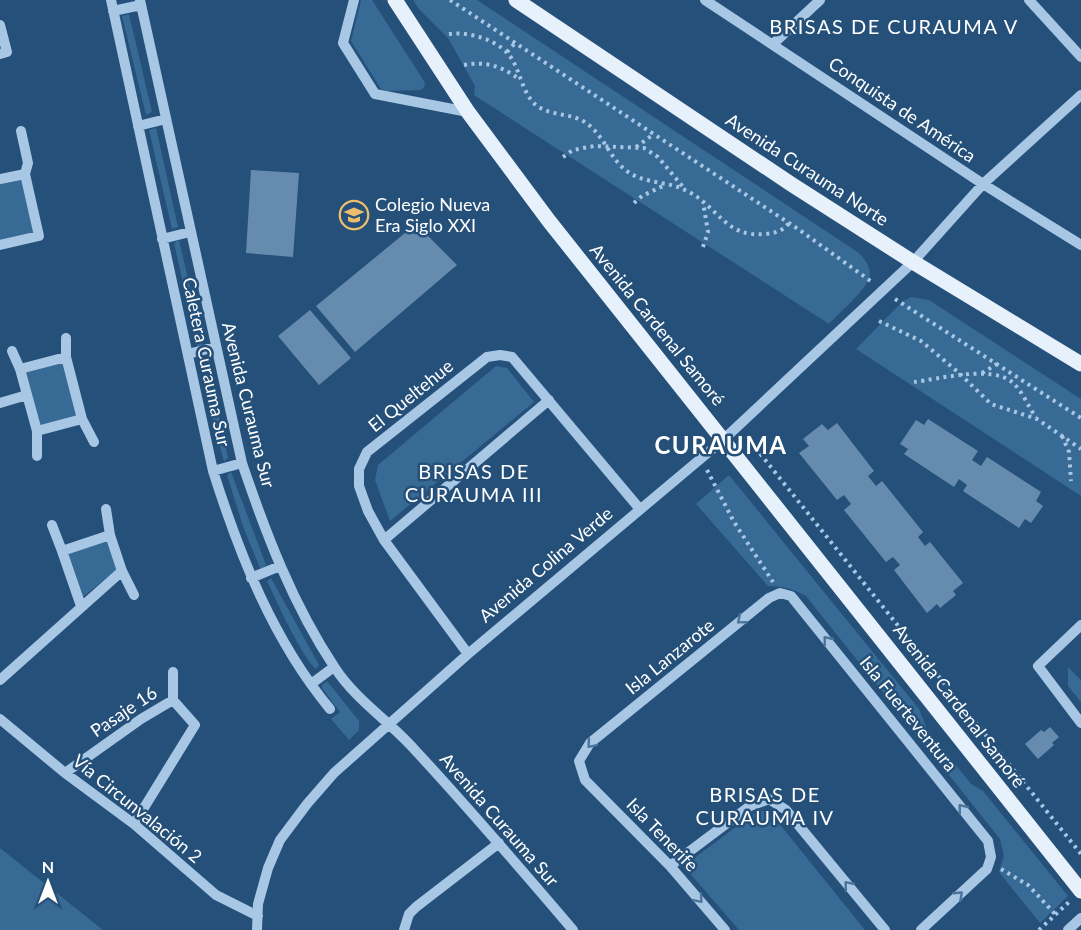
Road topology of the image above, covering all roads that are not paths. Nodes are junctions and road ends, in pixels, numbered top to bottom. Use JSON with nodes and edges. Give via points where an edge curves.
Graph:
{"nodes":[{"id":1,"x":111,"y":0,"type":"edge"},
{"id":2,"x":354,"y":0,"type":"edge"},
{"id":3,"x":395,"y":0,"type":"edge"},
{"id":4,"x":516,"y":0,"type":"edge"},
{"id":5,"x":705,"y":0,"type":"edge"},
{"id":6,"x":820,"y":0,"type":"edge"},
{"id":7,"x":1029,"y":0,"type":"edge"},
{"id":8,"x":140,"y":2,"type":"edge"},
{"id":9,"x":113,"y":11,"type":"junction"},
{"id":10,"x":0,"y":25,"type":"edge"},
{"id":11,"x":773,"y":44,"type":"junction"},
{"id":12,"x":0,"y":54,"type":"edge"},
{"id":13,"x":1081,"y":57,"type":"edge"},
{"id":14,"x":1081,"y":95,"type":"edge"},
{"id":15,"x":468,"y":112,"type":"junction"},
{"id":16,"x":166,"y":118,"type":"junction"},
{"id":17,"x":138,"y":126,"type":"junction"},
{"id":18,"x":21,"y":131,"type":"dead end"},
{"id":19,"x":25,"y":174,"type":"junction"},
{"id":20,"x":0,"y":179,"type":"edge"},
{"id":21,"x":983,"y":183,"type":"junction"},
{"id":22,"x":190,"y":232,"type":"junction"},
{"id":23,"x":162,"y":239,"type":"junction"},
{"id":24,"x":0,"y":245,"type":"edge"},
{"id":25,"x":1081,"y":245,"type":"edge"},
{"id":26,"x":913,"y":262,"type":"junction"},
{"id":27,"x":66,"y":338,"type":"dead end"},
{"id":28,"x":215,"y":347,"type":"junction"},
{"id":29,"x":12,"y":351,"type":"dead end"},
{"id":30,"x":188,"y":354,"type":"junction"},
{"id":31,"x":66,"y":357,"type":"junction"},
{"id":32,"x":1081,"y":364,"type":"edge"},
{"id":33,"x":20,"y":369,"type":"junction"},
{"id":34,"x":27,"y":395,"type":"junction"},
{"id":35,"x":549,"y":400,"type":"junction"},
{"id":36,"x":0,"y":403,"type":"edge"},
{"id":37,"x":82,"y":419,"type":"junction"},
{"id":38,"x":37,"y":431,"type":"junction"},
{"id":39,"x":723,"y":440,"type":"junction"},
{"id":40,"x":94,"y":442,"type":"dead end"},
{"id":41,"x":37,"y":456,"type":"dead end"},
{"id":42,"x":242,"y":463,"type":"junction"},
{"id":43,"x":213,"y":471,"type":"junction"},
{"id":44,"x":639,"y":508,"type":"junction"},
{"id":45,"x":106,"y":509,"type":"dead end"},
{"id":46,"x":52,"y":525,"type":"dead end"},
{"id":47,"x":110,"y":535,"type":"junction"},
{"id":48,"x":384,"y":540,"type":"junction"},
{"id":49,"x":62,"y":551,"type":"junction"},
{"id":50,"x":280,"y":566,"type":"junction"},
{"id":51,"x":122,"y":571,"type":"junction"},
{"id":52,"x":251,"y":579,"type":"junction"},
{"id":53,"x":134,"y":595,"type":"dead end"},
{"id":54,"x":785,"y":595,"type":"joint"},
{"id":55,"x":81,"y":606,"type":"junction"},
{"id":56,"x":1081,"y":624,"type":"edge"},
{"id":57,"x":468,"y":654,"type":"junction"},
{"id":58,"x":334,"y":666,"type":"junction"},
{"id":59,"x":173,"y":672,"type":"dead end"},
{"id":60,"x":0,"y":680,"type":"edge"},
{"id":61,"x":311,"y":684,"type":"junction"},
{"id":62,"x":173,"y":700,"type":"junction"},
{"id":63,"x":330,"y":709,"type":"dead end"},
{"id":64,"x":0,"y":719,"type":"edge"},
{"id":65,"x":1081,"y":723,"type":"edge"},
{"id":66,"x":389,"y":726,"type":"junction"},
{"id":67,"x":579,"y":761,"type":"joint"},
{"id":68,"x":65,"y":773,"type":"junction"},
{"id":69,"x":134,"y":824,"type":"junction"},
{"id":70,"x":499,"y":843,"type":"junction"},
{"id":71,"x":670,"y":866,"type":"junction"},
{"id":72,"x":1081,"y":891,"type":"edge"},
{"id":73,"x":258,"y":916,"type":"junction"},
{"id":74,"x":1081,"y":918,"type":"edge"},
{"id":75,"x":257,"y":930,"type":"edge"},
{"id":76,"x":404,"y":930,"type":"edge"},
{"id":77,"x":573,"y":930,"type":"edge"},
{"id":78,"x":725,"y":930,"type":"edge"},
{"id":79,"x":885,"y":930,"type":"edge"},
{"id":80,"x":921,"y":930,"type":"edge"},
{"id":81,"x":1068,"y":930,"type":"edge"}],
"edges":[{"from":1,"to":9,"type":"street","name":"Caletera Curauma Sur"},
{"from":2,"to":15,"type":"street","via":[[344,43],[375,94]]},
{"from":3,"to":15,"type":"main road","name":"Avenida Cardenal Samoré"},
{"from":4,"to":26,"type":"main road","name":"Avenida Curauma Norte"},
{"from":5,"to":11,"type":"street","name":"Conquista de América"},
{"from":6,"to":11,"type":"street"},
{"from":7,"to":13,"type":"street"},
{"from":8,"to":9,"type":"street"},
{"from":8,"to":16,"type":"street","name":"Avenida Curauma Sur"},
{"from":9,"to":17,"type":"street","name":"Caletera Curauma Sur"},
{"from":10,"to":12,"type":"street","via":[[6,52]]},
{"from":11,"to":21,"type":"street","name":"Conquista de América"},
{"from":14,"to":21,"type":"street","name":"Avenida Colina Verde"},
{"from":15,"to":39,"type":"main road","name":"Avenida Cardenal Samoré"},
{"from":16,"to":17,"type":"street"},
{"from":16,"to":22,"type":"street","name":"Avenida Curauma Sur"},
{"from":17,"to":23,"type":"street","name":"Caletera Curauma Sur"},
{"from":18,"to":19,"type":"street","via":[[28,163]]},
{"from":19,"to":20,"type":"street"},
{"from":19,"to":24,"type":"street","via":[[39,236]]},
{"from":21,"to":25,"type":"street","name":"Conquista de América"},
{"from":21,"to":26,"type":"street","name":"Avenida Colina Verde"},
{"from":22,"to":23,"type":"street"},
{"from":22,"to":28,"type":"street","name":"Avenida Curauma Sur"},
{"from":23,"to":30,"type":"street","name":"Caletera Curauma Sur"},
{"from":26,"to":32,"type":"main road","name":"Avenida Curauma Norte"},
{"from":26,"to":39,"type":"street","name":"Avenida Colina Verde"},
{"from":27,"to":31,"type":"street"},
{"from":28,"to":30,"type":"street"},
{"from":28,"to":42,"type":"street","name":"Avenida Curauma Sur"},
{"from":29,"to":33,"type":"street"},
{"from":30,"to":43,"type":"street","name":"Caletera Curauma Sur"},
{"from":31,"to":33,"type":"street"},
{"from":31,"to":37,"type":"street"},
{"from":33,"to":34,"type":"street"},
{"from":34,"to":36,"type":"street"},
{"from":34,"to":38,"type":"street"},
{"from":35,"to":44,"type":"street","name":"El Queltehue"},
{"from":35,"to":48,"type":"street"},
{"from":35,"to":48,"type":"street","name":"El Queltehue","via":[[512,357],[487,357],[367,452],[358,469],[359,486]]},
{"from":37,"to":38,"type":"street"},
{"from":37,"to":40,"type":"street"},
{"from":38,"to":41,"type":"street"},
{"from":39,"to":44,"type":"street","name":"Avenida Colina Verde"},
{"from":39,"to":72,"type":"main road","name":"Avenida Cardenal Samoré"},
{"from":42,"to":43,"type":"street"},
{"from":42,"to":50,"type":"street","name":"Avenida Curauma Sur"},
{"from":43,"to":52,"type":"street","name":"Caletera Curauma Sur"},
{"from":44,"to":57,"type":"street","name":"Avenida Colina Verde"},
{"from":45,"to":47,"type":"street"},
{"from":46,"to":49,"type":"street"},
{"from":47,"to":49,"type":"street"},
{"from":47,"to":51,"type":"street"},
{"from":48,"to":57,"type":"street","name":"El Queltehue"},
{"from":49,"to":55,"type":"street"},
{"from":50,"to":52,"type":"street"},
{"from":50,"to":58,"type":"street","name":"Avenida Curauma Sur","via":[[304,618]]},
{"from":51,"to":53,"type":"street"},
{"from":51,"to":55,"type":"street"},
{"from":52,"to":61,"type":"street","name":"Caletera Curauma Sur"},
{"from":54,"to":67,"type":"street","name":"Isla Lanzarote","one_way":true,"via":[[769,598],[590,742]]},
{"from":80,"to":54,"type":"street","name":"Isla Fuerteventura","one_way":true,"via":[[982,874],[991,860],[990,847]]},
{"from":55,"to":60,"type":"street"},
{"from":56,"to":65,"type":"street","via":[[1038,666]]},
{"from":57,"to":66,"type":"street","name":"Avenida Colina Verde"},
{"from":58,"to":61,"type":"street"},
{"from":58,"to":66,"type":"street","name":"Avenida Curauma Sur"},
{"from":59,"to":62,"type":"street","name":"Pasaje 16"},
{"from":61,"to":63,"type":"street","name":"Caletera Curauma Sur"},
{"from":62,"to":68,"type":"street","name":"Pasaje 16"},
{"from":62,"to":69,"type":"street","name":"Pasaje 16","via":[[195,725]]},
{"from":64,"to":68,"type":"street","name":"Vía Circunvalación 2"},
{"from":66,"to":70,"type":"street","name":"Avenida Curauma Sur","via":[[412,746]]},
{"from":66,"to":73,"type":"street","name":"Avenida Colina Verde","via":[[334,773],[280,840],[268,868]]},
{"from":67,"to":71,"type":"street","name":"Isla Tenerife","via":[[585,780]]},
{"from":68,"to":69,"type":"street","name":"Vía Circunvalación 2"},
{"from":69,"to":73,"type":"street","name":"Vía Circunvalación 2","via":[[216,895]]},
{"from":70,"to":76,"type":"street","via":[[416,907]]},
{"from":70,"to":77,"type":"street","name":"Avenida Curauma Sur"},
{"from":71,"to":78,"type":"street","name":"Isla Tenerife","one_way":true},
{"from":79,"to":71,"type":"street","one_way":true,"via":[[786,810],[769,799],[750,806]]},
{"from":73,"to":75,"type":"street","name":"Avenida Colina Verde"},
{"from":74,"to":81,"type":"street"}]}
